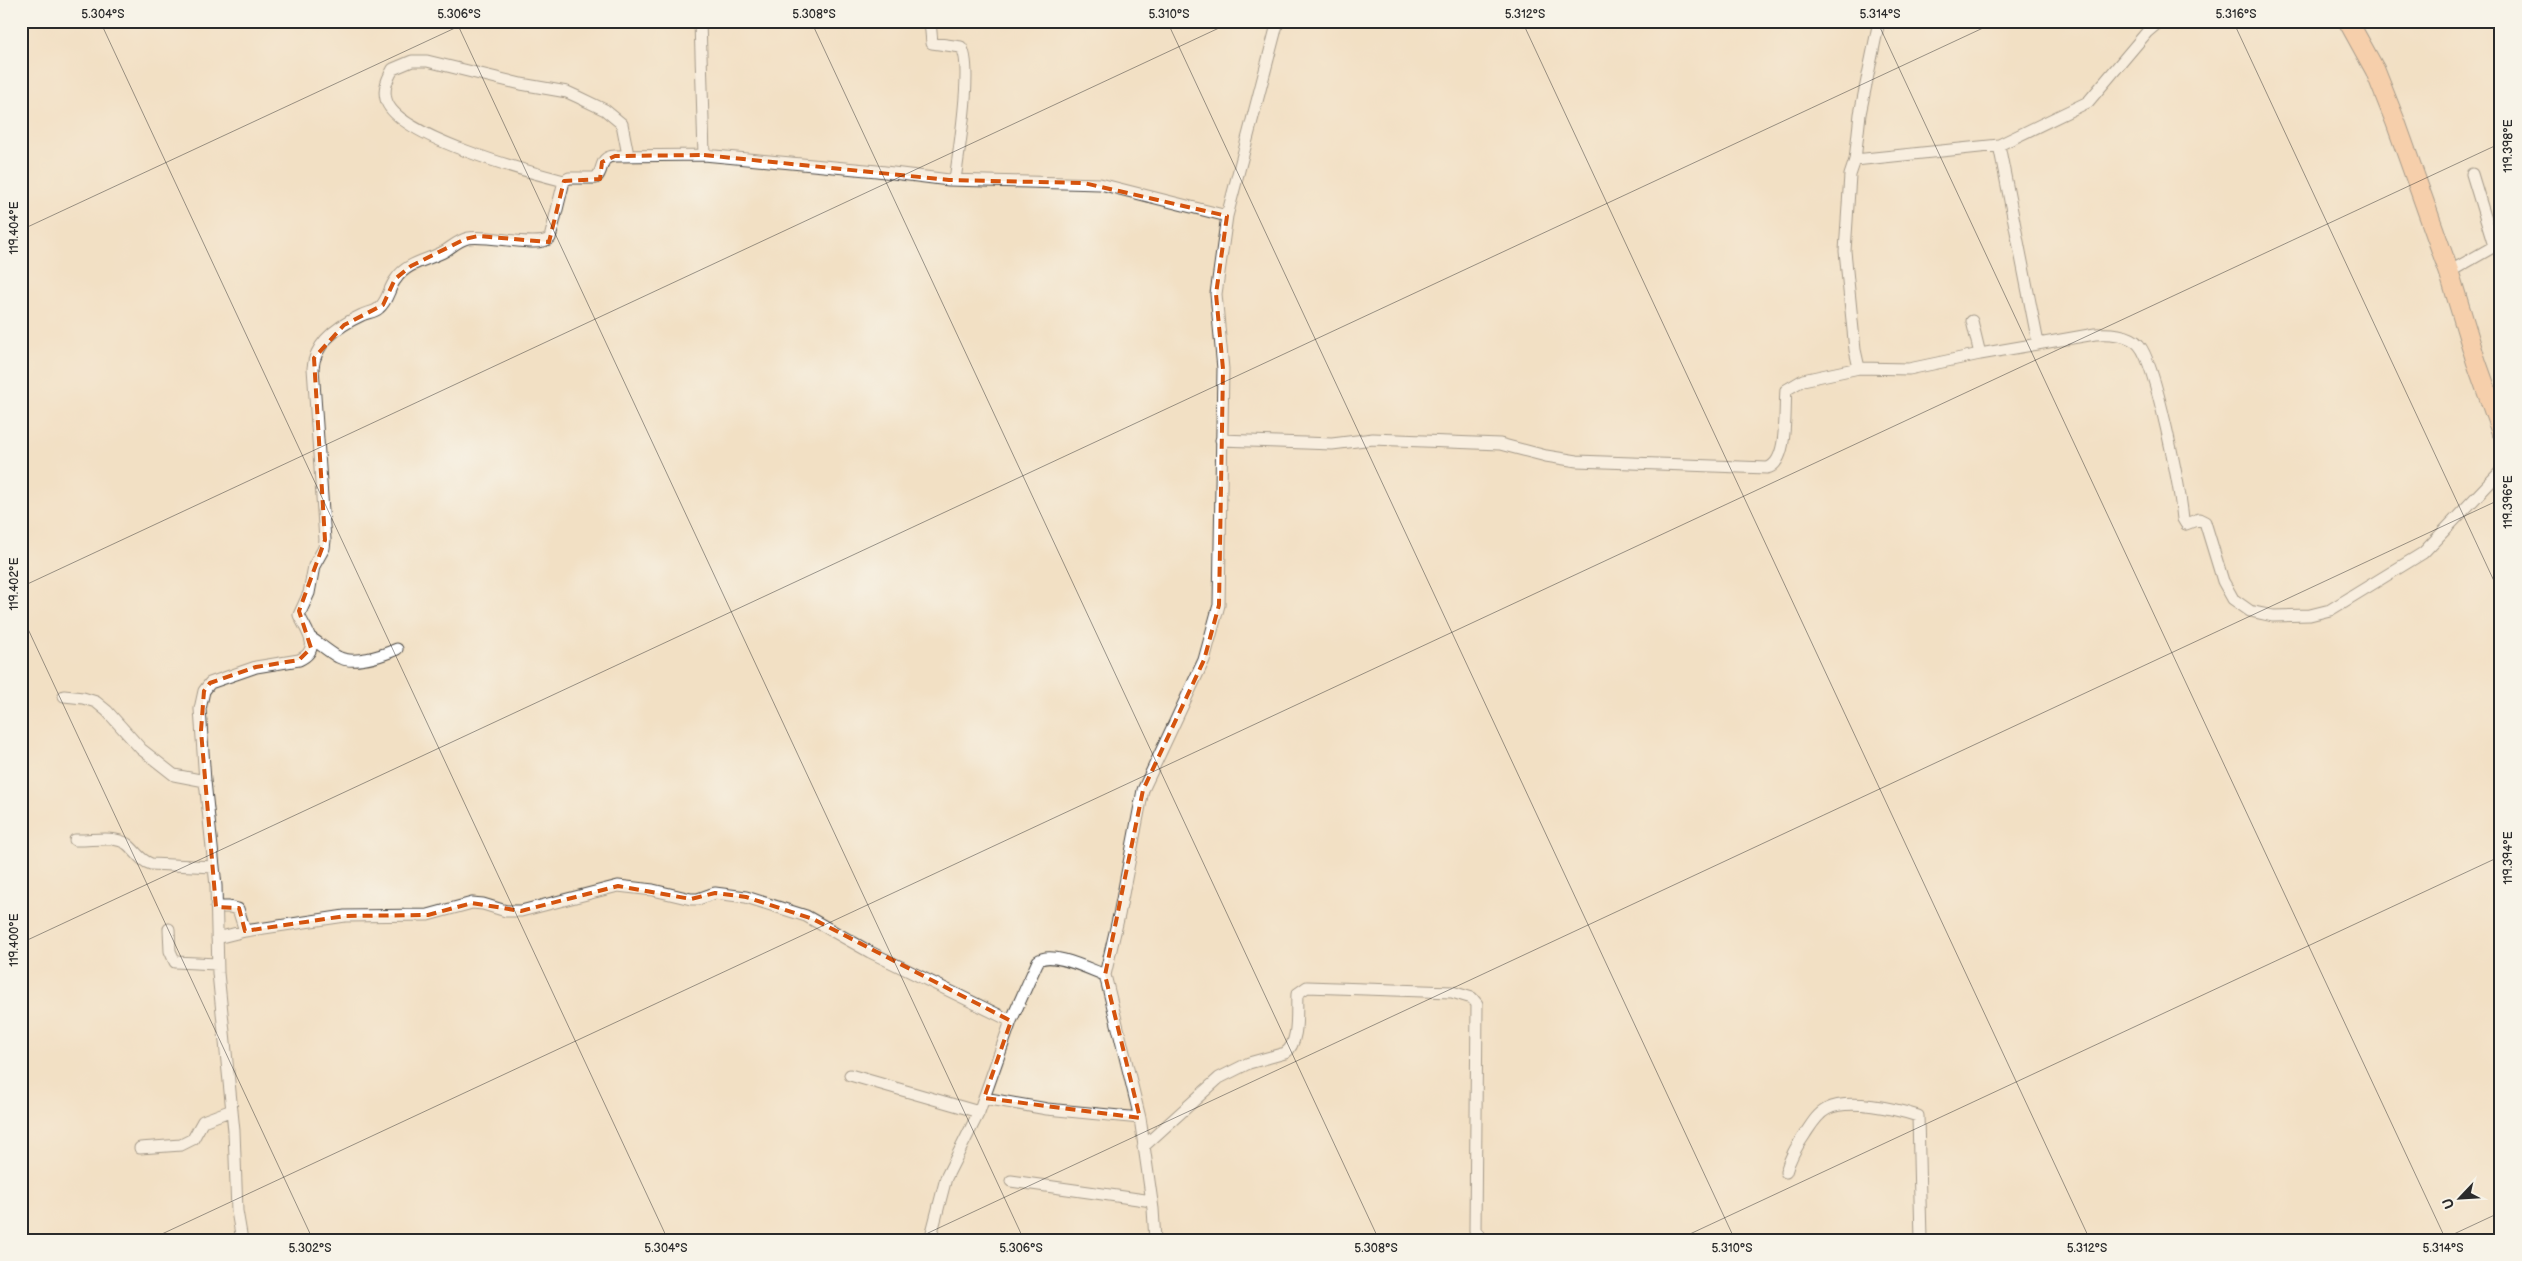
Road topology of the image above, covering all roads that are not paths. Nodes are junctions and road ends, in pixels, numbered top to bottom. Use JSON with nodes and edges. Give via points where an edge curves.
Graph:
{"nodes":[{"id":1,"x":700,"y":21,"type":"edge"},
{"id":2,"x":930,"y":21,"type":"edge"},
{"id":3,"x":1278,"y":21,"type":"edge"},
{"id":4,"x":1879,"y":21,"type":"edge"},
{"id":5,"x":2160,"y":21,"type":"edge"},
{"id":6,"x":2348,"y":21,"type":"edge"},
{"id":7,"x":1999,"y":145,"type":"junction"},
{"id":8,"x":628,"y":155,"type":"junction"},
{"id":9,"x":704,"y":155,"type":"junction"},
{"id":10,"x":1855,"y":160,"type":"junction"},
{"id":11,"x":2472,"y":174,"type":"dead end"},
{"id":12,"x":955,"y":180,"type":"junction"},
{"id":13,"x":564,"y":181,"type":"junction"},
{"id":14,"x":1226,"y":216,"type":"junction"},
{"id":15,"x":2498,"y":244,"type":"edge"},
{"id":16,"x":2449,"y":272,"type":"junction"},
{"id":17,"x":1972,"y":321,"type":"dead end"},
{"id":18,"x":2038,"y":343,"type":"junction"},
{"id":19,"x":1980,"y":354,"type":"junction"},
{"id":20,"x":1859,"y":368,"type":"junction"},
{"id":21,"x":2501,"y":431,"type":"edge"},
{"id":22,"x":1221,"y":440,"type":"junction"},
{"id":23,"x":2501,"y":471,"type":"edge"},
{"id":24,"x":311,"y":638,"type":"junction"},
{"id":25,"x":397,"y":649,"type":"dead end"},
{"id":26,"x":64,"y":696,"type":"dead end"},
{"id":27,"x":205,"y":781,"type":"junction"},
{"id":28,"x":76,"y":840,"type":"dead end"},
{"id":29,"x":214,"y":868,"type":"junction"},
{"id":30,"x":216,"y":907,"type":"junction"},
{"id":31,"x":169,"y":929,"type":"dead end"},
{"id":32,"x":245,"y":931,"type":"junction"},
{"id":33,"x":217,"y":938,"type":"junction"},
{"id":34,"x":217,"y":964,"type":"junction"},
{"id":35,"x":1105,"y":975,"type":"junction"},
{"id":36,"x":1011,"y":1022,"type":"junction"},
{"id":37,"x":850,"y":1075,"type":"dead end"},
{"id":38,"x":984,"y":1098,"type":"junction"},
{"id":39,"x":232,"y":1110,"type":"junction"},
{"id":40,"x":979,"y":1112,"type":"junction"},
{"id":41,"x":1140,"y":1118,"type":"junction"},
{"id":42,"x":1143,"y":1146,"type":"junction"},
{"id":43,"x":140,"y":1148,"type":"dead end"},
{"id":44,"x":1786,"y":1172,"type":"dead end"},
{"id":45,"x":1011,"y":1181,"type":"dead end"},
{"id":46,"x":1152,"y":1201,"type":"junction"},
{"id":47,"x":242,"y":1240,"type":"edge"},
{"id":48,"x":930,"y":1240,"type":"edge"},
{"id":49,"x":1155,"y":1240,"type":"edge"},
{"id":50,"x":1483,"y":1240,"type":"edge"},
{"id":51,"x":1921,"y":1240,"type":"edge"}],
"edges":[{"from":1,"to":9,"type":"street"},
{"from":2,"to":12,"type":"street","via":[[932,43],[961,47],[964,53],[965,89]]},
{"from":3,"to":14,"type":"street"},
{"from":4,"to":10,"type":"street","via":[[1860,114]]},
{"from":5,"to":7,"type":"street","via":[[2129,52],[2088,102]]},
{"from":6,"to":16,"type":"main road","via":[[2375,70]]},
{"from":7,"to":10,"type":"street"},
{"from":7,"to":18,"type":"street"},
{"from":8,"to":9,"type":"street"},
{"from":8,"to":13,"type":"street","via":[[605,158],[596,178],[569,178]]},
{"from":8,"to":13,"type":"street","via":[[624,131],[613,115],[567,92],[427,61],[412,61],[393,70],[385,89],[386,99],[398,116],[434,138],[495,163]]},
{"from":9,"to":12,"type":"street"},
{"from":10,"to":20,"type":"street","via":[[1850,175],[1845,251]]},
{"from":11,"to":15,"type":"street"},
{"from":12,"to":14,"type":"street","via":[[1100,184]]},
{"from":13,"to":24,"type":"street","via":[[550,238],[546,242],[478,236],[459,241],[447,250],[410,266],[395,279],[378,310],[344,325],[317,350],[313,368],[325,540],[299,615]]},
{"from":14,"to":22,"type":"street","via":[[1216,294],[1223,369]]},
{"from":15,"to":16,"type":"street"},
{"from":16,"to":21,"type":"main road"},
{"from":17,"to":19,"type":"street"},
{"from":18,"to":19,"type":"street"},
{"from":18,"to":23,"type":"street","via":[[2107,333],[2131,339],[2140,346],[2151,370],[2174,465],[2182,519],[2186,524],[2199,519],[2205,522],[2226,587],[2233,599],[2250,611],[2273,616],[2310,615],[2330,610],[2423,554]]},
{"from":19,"to":20,"type":"street","via":[[1909,369]]},
{"from":20,"to":22,"type":"street","via":[[1803,380],[1786,390],[1780,459],[1773,467],[1767,468],[1577,461],[1500,444],[1373,439],[1332,444]]},
{"from":22,"to":35,"type":"street","via":[[1220,584],[1216,619],[1204,660],[1143,790]]},
{"from":24,"to":25,"type":"street","via":[[346,660],[381,656]]},
{"from":24,"to":27,"type":"street","via":[[312,648],[302,658],[256,667],[206,687],[200,709]]},
{"from":26,"to":27,"type":"street","via":[[96,702],[141,749],[174,775]]},
{"from":27,"to":29,"type":"street"},
{"from":28,"to":29,"type":"street","via":[[119,841],[141,860],[151,864]]},
{"from":29,"to":30,"type":"street"},
{"from":30,"to":32,"type":"street","via":[[229,906],[238,910]]},
{"from":30,"to":33,"type":"street"},
{"from":31,"to":34,"type":"street","via":[[170,951],[175,962]]},
{"from":32,"to":33,"type":"street"},
{"from":32,"to":36,"type":"street","via":[[346,916],[428,916],[472,903],[506,911],[522,911],[618,886],[691,899],[715,892],[763,901],[806,916],[870,952]]},
{"from":33,"to":34,"type":"street"},
{"from":34,"to":39,"type":"street"},
{"from":35,"to":36,"type":"street","via":[[1052,956],[1042,957]]},
{"from":35,"to":41,"type":"street"},
{"from":36,"to":38,"type":"street"},
{"from":37,"to":40,"type":"street"},
{"from":38,"to":40,"type":"street"},
{"from":38,"to":41,"type":"street","via":[[1047,1109]]},
{"from":39,"to":43,"type":"street","via":[[203,1121],[193,1139],[182,1145]]},
{"from":39,"to":47,"type":"street","via":[[237,1210]]},
{"from":40,"to":48,"type":"street","via":[[946,1178]]},
{"from":41,"to":42,"type":"street"},
{"from":42,"to":46,"type":"street"},
{"from":42,"to":50,"type":"street","via":[[1219,1078],[1290,1049],[1297,994],[1302,989],[1452,992],[1472,998],[1477,1004],[1475,1231]]},
{"from":44,"to":51,"type":"street","via":[[1796,1147],[1818,1116],[1827,1109],[1852,1105],[1889,1108],[1918,1116]]},
{"from":45,"to":46,"type":"street"},
{"from":46,"to":49,"type":"street"}]}
